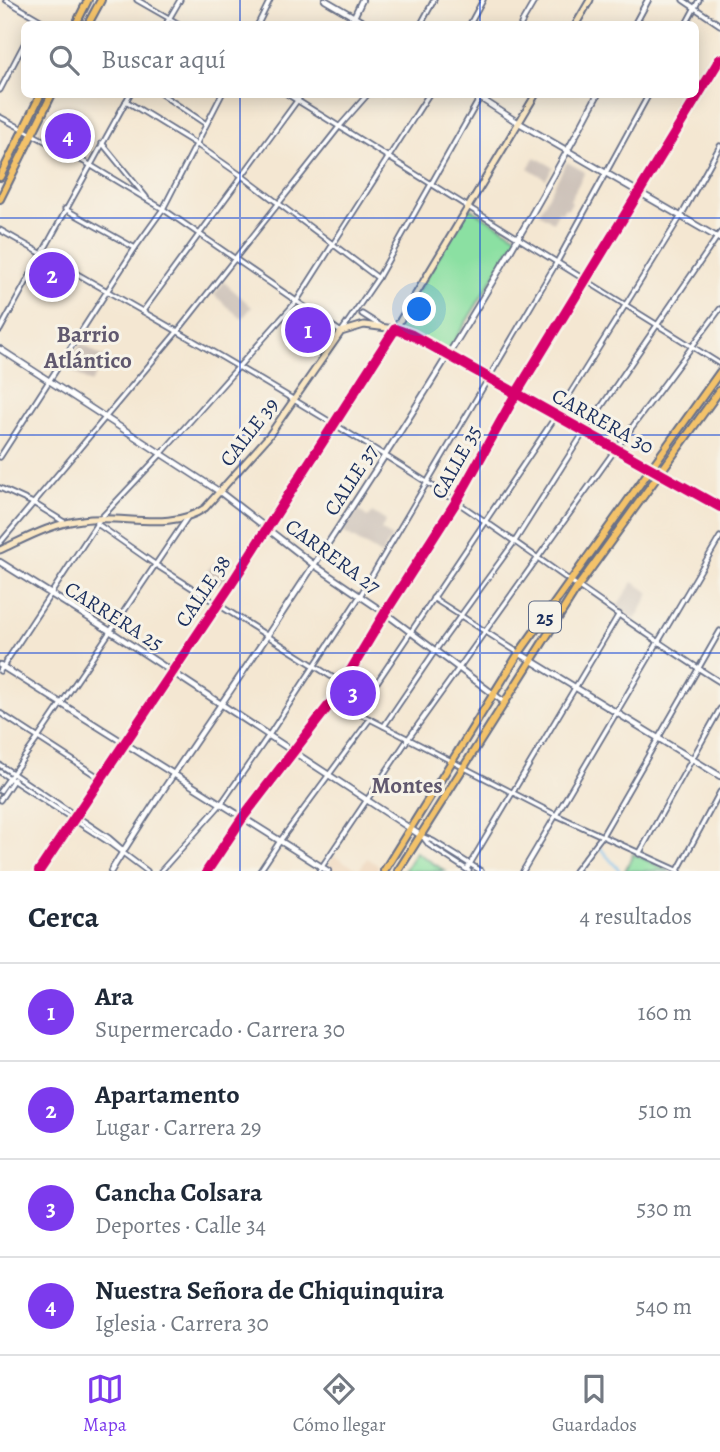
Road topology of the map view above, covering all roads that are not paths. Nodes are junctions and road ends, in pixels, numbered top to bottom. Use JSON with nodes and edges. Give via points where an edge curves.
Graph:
{"nodes":[{"id":1,"x":6,"y":0,"type":"edge"},
{"id":2,"x":89,"y":0,"type":"edge"},
{"id":3,"x":101,"y":0,"type":"edge"},
{"id":4,"x":137,"y":0,"type":"edge"},
{"id":5,"x":180,"y":0,"type":"edge"},
{"id":6,"x":270,"y":0,"type":"edge"},
{"id":7,"x":325,"y":0,"type":"edge"},
{"id":8,"x":362,"y":0,"type":"edge"},
{"id":9,"x":434,"y":0,"type":"edge"},
{"id":10,"x":483,"y":0,"type":"edge"},
{"id":11,"x":535,"y":0,"type":"edge"},
{"id":12,"x":590,"y":0,"type":"edge"},
{"id":13,"x":649,"y":0,"type":"edge"},
{"id":14,"x":683,"y":0,"type":"edge"},
{"id":15,"x":699,"y":0,"type":"edge"},
{"id":16,"x":695,"y":8,"type":"junction"},
{"id":17,"x":354,"y":17,"type":"junction"},
{"id":18,"x":38,"y":19,"type":"joint"},
{"id":19,"x":170,"y":19,"type":"junction"},
{"id":20,"x":42,"y":21,"type":"edge"},
{"id":21,"x":78,"y":21,"type":"edge"},
{"id":22,"x":90,"y":21,"type":"edge"},
{"id":23,"x":174,"y":21,"type":"edge"},
{"id":24,"x":260,"y":21,"type":"edge"},
{"id":25,"x":351,"y":21,"type":"edge"},
{"id":26,"x":361,"y":21,"type":"edge"},
{"id":27,"x":423,"y":21,"type":"edge"},
{"id":28,"x":472,"y":21,"type":"edge"},
{"id":29,"x":523,"y":21,"type":"edge"},
{"id":30,"x":578,"y":21,"type":"edge"},
{"id":31,"x":637,"y":21,"type":"edge"},
{"id":32,"x":688,"y":21,"type":"edge"},
{"id":33,"x":720,"y":24,"type":"edge"},
{"id":34,"x":21,"y":50,"type":"edge"},
{"id":35,"x":720,"y":59,"type":"edge"},
{"id":36,"x":0,"y":90,"type":"edge"},
{"id":37,"x":699,"y":94,"type":"edge"},
{"id":38,"x":39,"y":98,"type":"edge"},
{"id":39,"x":50,"y":98,"type":"edge"},
{"id":40,"x":128,"y":98,"type":"edge"},
{"id":41,"x":166,"y":98,"type":"edge"},
{"id":42,"x":220,"y":98,"type":"edge"},
{"id":43,"x":292,"y":98,"type":"edge"},
{"id":44,"x":300,"y":98,"type":"edge"},
{"id":45,"x":364,"y":98,"type":"edge"},
{"id":46,"x":426,"y":98,"type":"edge"},
{"id":47,"x":480,"y":98,"type":"edge"},
{"id":48,"x":482,"y":98,"type":"edge"},
{"id":49,"x":534,"y":98,"type":"edge"},
{"id":50,"x":596,"y":98,"type":"edge"},
{"id":51,"x":647,"y":98,"type":"edge"},
{"id":52,"x":697,"y":98,"type":"edge"},
{"id":53,"x":126,"y":101,"type":"junction"},
{"id":54,"x":298,"y":102,"type":"junction"},
{"id":55,"x":0,"y":117,"type":"edge"},
{"id":56,"x":519,"y":123,"type":"junction"},
{"id":57,"x":206,"y":124,"type":"junction"},
{"id":58,"x":339,"y":127,"type":"junction"},
{"id":59,"x":23,"y":129,"type":"junction"},
{"id":60,"x":32,"y":134,"type":"junction"},
{"id":61,"x":102,"y":143,"type":"junction"},
{"id":62,"x":197,"y":144,"type":"junction"},
{"id":63,"x":720,"y":146,"type":"edge"},
{"id":64,"x":568,"y":151,"type":"junction"},
{"id":65,"x":388,"y":158,"type":"junction"},
{"id":66,"x":90,"y":165,"type":"junction"},
{"id":67,"x":606,"y":173,"type":"junction"},
{"id":68,"x":242,"y":176,"type":"junction"},
{"id":69,"x":0,"y":177,"type":"edge"},
{"id":70,"x":430,"y":185,"type":"junction"},
{"id":71,"x":640,"y":192,"type":"junction"},
{"id":72,"x":0,"y":199,"type":"edge"},
{"id":73,"x":149,"y":201,"type":"junction"},
{"id":74,"x":279,"y":203,"type":"junction"},
{"id":75,"x":468,"y":207,"type":"junction"},
{"id":76,"x":65,"y":209,"type":"junction"},
{"id":77,"x":163,"y":209,"type":"junction"},
{"id":78,"x":681,"y":216,"type":"junction"},
{"id":79,"x":0,"y":230,"type":"edge"},
{"id":80,"x":200,"y":234,"type":"junction"},
{"id":81,"x":719,"y":236,"type":"edge"},
{"id":82,"x":517,"y":237,"type":"junction"},
{"id":83,"x":333,"y":245,"type":"junction"},
{"id":84,"x":135,"y":248,"type":"junction"},
{"id":85,"x":41,"y":253,"type":"junction"},
{"id":86,"x":235,"y":259,"type":"junction"},
{"id":87,"x":557,"y":262,"type":"junction"},
{"id":88,"x":378,"y":278,"type":"junction"},
{"id":89,"x":584,"y":280,"type":"junction"},
{"id":90,"x":108,"y":292,"type":"junction"},
{"id":91,"x":296,"y":302,"type":"junction"},
{"id":92,"x":625,"y":306,"type":"junction"},
{"id":93,"x":720,"y":309,"type":"edge"},
{"id":94,"x":143,"y":311,"type":"junction"},
{"id":95,"x":362,"y":314,"type":"dead end"},
{"id":96,"x":381,"y":326,"type":"junction"},
{"id":97,"x":657,"y":326,"type":"junction"},
{"id":98,"x":395,"y":329,"type":"junction"},
{"id":99,"x":0,"y":330,"type":"edge"},
{"id":100,"x":177,"y":332,"type":"junction"},
{"id":101,"x":341,"y":332,"type":"junction"},
{"id":102,"x":691,"y":347,"type":"junction"},
{"id":103,"x":0,"y":349,"type":"edge"},
{"id":104,"x":446,"y":355,"type":"junction"},
{"id":105,"x":720,"y":363,"type":"edge"},
{"id":106,"x":239,"y":366,"type":"junction"},
{"id":107,"x":720,"y":372,"type":"edge"},
{"id":108,"x":489,"y":379,"type":"junction"},
{"id":109,"x":50,"y":380,"type":"junction"},
{"id":110,"x":720,"y":390,"type":"edge"},
{"id":111,"x":516,"y":394,"type":"junction"},
{"id":112,"x":294,"y":401,"type":"junction"},
{"id":113,"x":556,"y":416,"type":"junction"},
{"id":114,"x":106,"y":417,"type":"junction"},
{"id":115,"x":334,"y":425,"type":"junction"},
{"id":116,"x":584,"y":432,"type":"junction"},
{"id":117,"x":615,"y":450,"type":"junction"},
{"id":118,"x":161,"y":454,"type":"junction"},
{"id":119,"x":385,"y":456,"type":"junction"},
{"id":120,"x":0,"y":457,"type":"edge"},
{"id":121,"x":650,"y":469,"type":"junction"},
{"id":122,"x":658,"y":473,"type":"junction"},
{"id":123,"x":428,"y":483,"type":"junction"},
{"id":124,"x":0,"y":488,"type":"edge"},
{"id":125,"x":220,"y":492,"type":"junction"},
{"id":126,"x":456,"y":502,"type":"junction"},
{"id":127,"x":34,"y":504,"type":"junction"},
{"id":128,"x":720,"y":507,"type":"edge"},
{"id":129,"x":187,"y":518,"type":"junction"},
{"id":130,"x":98,"y":521,"type":"junction"},
{"id":131,"x":486,"y":522,"type":"junction"},
{"id":132,"x":66,"y":523,"type":"junction"},
{"id":133,"x":268,"y":528,"type":"junction"},
{"id":134,"x":720,"y":537,"type":"edge"},
{"id":135,"x":515,"y":541,"type":"junction"},
{"id":136,"x":0,"y":543,"type":"edge"},
{"id":137,"x":0,"y":550,"type":"edge"},
{"id":138,"x":538,"y":557,"type":"junction"},
{"id":139,"x":0,"y":562,"type":"edge"},
{"id":140,"x":156,"y":565,"type":"junction"},
{"id":141,"x":314,"y":565,"type":"junction"},
{"id":142,"x":572,"y":580,"type":"junction"},
{"id":143,"x":579,"y":585,"type":"junction"},
{"id":144,"x":50,"y":595,"type":"junction"},
{"id":145,"x":360,"y":596,"type":"junction"},
{"id":146,"x":433,"y":598,"type":"junction"},
{"id":147,"x":218,"y":603,"type":"junction"},
{"id":148,"x":384,"y":613,"type":"junction"},
{"id":149,"x":619,"y":614,"type":"junction"},
{"id":150,"x":460,"y":616,"type":"junction"},
{"id":151,"x":110,"y":631,"type":"junction"},
{"id":152,"x":485,"y":631,"type":"junction"},
{"id":153,"x":720,"y":631,"type":"edge"},
{"id":154,"x":409,"y":632,"type":"junction"},
{"id":155,"x":268,"y":635,"type":"junction"},
{"id":156,"x":658,"y":642,"type":"junction"},
{"id":157,"x":435,"y":651,"type":"junction"},
{"id":158,"x":519,"y":653,"type":"junction"},
{"id":159,"x":530,"y":661,"type":"junction"},
{"id":160,"x":315,"y":665,"type":"junction"},
{"id":161,"x":1,"y":668,"type":"edge"},
{"id":162,"x":458,"y":668,"type":"junction"},
{"id":163,"x":698,"y":669,"type":"junction"},
{"id":164,"x":172,"y":672,"type":"junction"},
{"id":165,"x":720,"y":682,"type":"edge"},
{"id":166,"x":342,"y":684,"type":"junction"},
{"id":167,"x":573,"y":687,"type":"junction"},
{"id":168,"x":493,"y":694,"type":"junction"},
{"id":169,"x":333,"y":700,"type":"junction"},
{"id":170,"x":504,"y":702,"type":"junction"},
{"id":171,"x":62,"y":703,"type":"junction"},
{"id":172,"x":221,"y":704,"type":"junction"},
{"id":173,"x":720,"y":709,"type":"edge"},
{"id":174,"x":357,"y":712,"type":"junction"},
{"id":175,"x":0,"y":713,"type":"edge"},
{"id":176,"x":616,"y":713,"type":"junction"},
{"id":177,"x":370,"y":719,"type":"junction"},
{"id":178,"x":384,"y":726,"type":"junction"},
{"id":179,"x":269,"y":735,"type":"junction"},
{"id":180,"x":38,"y":738,"type":"junction"},
{"id":181,"x":408,"y":738,"type":"junction"},
{"id":182,"x":657,"y":738,"type":"junction"},
{"id":183,"x":124,"y":743,"type":"junction"},
{"id":184,"x":294,"y":752,"type":"junction"},
{"id":185,"x":691,"y":759,"type":"junction"},
{"id":186,"x":453,"y":762,"type":"junction"},
{"id":187,"x":0,"y":765,"type":"edge"},
{"id":188,"x":463,"y":767,"type":"junction"},
{"id":189,"x":0,"y":772,"type":"edge"},
{"id":190,"x":14,"y":774,"type":"junction"},
{"id":191,"x":174,"y":774,"type":"junction"},
{"id":192,"x":328,"y":774,"type":"junction"},
{"id":193,"x":720,"y":776,"type":"edge"},
{"id":194,"x":100,"y":778,"type":"junction"},
{"id":195,"x":11,"y":779,"type":"junction"},
{"id":196,"x":0,"y":791,"type":"edge"},
{"id":197,"x":512,"y":792,"type":"junction"},
{"id":198,"x":720,"y":792,"type":"edge"},
{"id":199,"x":368,"y":799,"type":"junction"},
{"id":200,"x":0,"y":800,"type":"edge"},
{"id":201,"x":221,"y":804,"type":"junction"},
{"id":202,"x":76,"y":815,"type":"junction"},
{"id":203,"x":556,"y":815,"type":"junction"},
{"id":204,"x":243,"y":817,"type":"junction"},
{"id":205,"x":72,"y":820,"type":"junction"},
{"id":206,"x":410,"y":828,"type":"junction"},
{"id":207,"x":421,"y":836,"type":"junction"},
{"id":208,"x":601,"y":836,"type":"junction"},
{"id":209,"x":280,"y":841,"type":"junction"},
{"id":210,"x":124,"y":853,"type":"junction"},
{"id":211,"x":639,"y":853,"type":"junction"},
{"id":212,"x":470,"y":864,"type":"junction"},
{"id":213,"x":320,"y":869,"type":"edge"},
{"id":214,"x":468,"y":870,"type":"edge"},
{"id":215,"x":39,"y":871,"type":"edge"},
{"id":216,"x":111,"y":871,"type":"edge"},
{"id":217,"x":147,"y":871,"type":"edge"},
{"id":218,"x":162,"y":871,"type":"edge"},
{"id":219,"x":207,"y":871,"type":"edge"},
{"id":220,"x":260,"y":871,"type":"edge"},
{"id":221,"x":328,"y":871,"type":"edge"},
{"id":222,"x":384,"y":871,"type":"edge"},
{"id":223,"x":398,"y":871,"type":"edge"},
{"id":224,"x":481,"y":871,"type":"edge"},
{"id":225,"x":523,"y":871,"type":"edge"},
{"id":226,"x":575,"y":871,"type":"edge"},
{"id":227,"x":679,"y":871,"type":"edge"}],
"edges":[{"from":1,"to":18,"type":"street"},
{"from":2,"to":21,"type":"main road"},
{"from":3,"to":22,"type":"main road"},
{"from":4,"to":19,"type":"street"},
{"from":5,"to":19,"type":"street"},
{"from":6,"to":24,"type":"street"},
{"from":7,"to":17,"type":"street"},
{"from":8,"to":17,"type":"street"},
{"from":9,"to":27,"type":"street"},
{"from":10,"to":28,"type":"street"},
{"from":11,"to":29,"type":"street"},
{"from":12,"to":30,"type":"main road"},
{"from":13,"to":31,"type":"street"},
{"from":14,"to":16,"type":"street"},
{"from":15,"to":16,"type":"street"},
{"from":16,"to":32,"type":"street"},
{"from":16,"to":33,"type":"street"},
{"from":17,"to":25,"type":"street"},
{"from":17,"to":26,"type":"street"},
{"from":18,"to":20,"type":"street"},
{"from":19,"to":23,"type":"street"},
{"from":34,"to":36,"type":"street"},
{"from":35,"to":37,"type":"street","name":"CALLE 35"},
{"from":38,"to":59,"type":"main road"},
{"from":39,"to":60,"type":"main road"},
{"from":40,"to":53,"type":"street"},
{"from":41,"to":57,"type":"street"},
{"from":42,"to":57,"type":"street"},
{"from":43,"to":54,"type":"street"},
{"from":44,"to":54,"type":"street"},
{"from":45,"to":58,"type":"street"},
{"from":46,"to":65,"type":"street"},
{"from":47,"to":70,"type":"street","name":"CALLE 39"},
{"from":48,"to":56,"type":"street"},
{"from":49,"to":56,"type":"main road","name":"CALLE 38"},
{"from":50,"to":64,"type":"street","name":"CALLE 37"},
{"from":51,"to":67,"type":"street"},
{"from":52,"to":71,"type":"street","name":"CALLE 35"},
{"from":53,"to":61,"type":"street"},
{"from":53,"to":62,"type":"street"},
{"from":54,"to":58,"type":"street"},
{"from":54,"to":68,"type":"street"},
{"from":55,"to":59,"type":"street"},
{"from":56,"to":64,"type":"street"},
{"from":56,"to":75,"type":"main road","name":"CALLE 38"},
{"from":57,"to":62,"type":"street"},
{"from":58,"to":65,"type":"street"},
{"from":58,"to":74,"type":"street"},
{"from":59,"to":60,"type":"street"},
{"from":59,"to":69,"type":"main road"},
{"from":60,"to":66,"type":"street"},
{"from":60,"to":72,"type":"main road"},
{"from":61,"to":66,"type":"street"},
{"from":61,"to":73,"type":"street"},
{"from":62,"to":68,"type":"street"},
{"from":62,"to":77,"type":"street"},
{"from":63,"to":78,"type":"street"},
{"from":64,"to":67,"type":"street"},
{"from":64,"to":82,"type":"street","name":"CALLE 37"},
{"from":65,"to":70,"type":"street"},
{"from":65,"to":83,"type":"street"},
{"from":66,"to":73,"type":"street"},
{"from":66,"to":76,"type":"street"},
{"from":67,"to":71,"type":"street"},
{"from":67,"to":87,"type":"street"},
{"from":68,"to":74,"type":"street"},
{"from":68,"to":80,"type":"street"},
{"from":70,"to":75,"type":"street"},
{"from":70,"to":88,"type":"street","name":"CALLE 39"},
{"from":71,"to":78,"type":"street"},
{"from":71,"to":89,"type":"street","name":"CALLE 35"},
{"from":73,"to":77,"type":"street"},
{"from":74,"to":83,"type":"street"},
{"from":74,"to":86,"type":"street"},
{"from":75,"to":82,"type":"street"},
{"from":75,"to":98,"type":"main road","name":"CALLE 38"},
{"from":76,"to":84,"type":"street"},
{"from":76,"to":85,"type":"street"},
{"from":77,"to":80,"type":"street"},
{"from":77,"to":84,"type":"street"},
{"from":78,"to":81,"type":"street"},
{"from":78,"to":92,"type":"street"},
{"from":79,"to":85,"type":"street"},
{"from":80,"to":86,"type":"street"},
{"from":80,"to":94,"type":"street"},
{"from":81,"to":97,"type":"street"},
{"from":82,"to":87,"type":"street"},
{"from":82,"to":104,"type":"street","name":"CALLE 37"},
{"from":83,"to":88,"type":"street"},
{"from":83,"to":91,"type":"street"},
{"from":84,"to":90,"type":"street"},
{"from":85,"to":90,"type":"street"},
{"from":85,"to":99,"type":"street"},
{"from":86,"to":91,"type":"street"},
{"from":86,"to":100,"type":"street"},
{"from":87,"to":89,"type":"street"},
{"from":87,"to":108,"type":"street"},
{"from":88,"to":101,"type":"street","name":"CALLE 39"},
{"from":89,"to":92,"type":"street"},
{"from":89,"to":111,"type":"street","name":"CALLE 35"},
{"from":90,"to":94,"type":"street"},
{"from":90,"to":109,"type":"street"},
{"from":91,"to":101,"type":"street"},
{"from":91,"to":106,"type":"street"},
{"from":92,"to":97,"type":"street"},
{"from":92,"to":113,"type":"street"},
{"from":93,"to":102,"type":"street"},
{"from":94,"to":100,"type":"street"},
{"from":95,"to":96,"type":"street","name":"CARRERA 30"},
{"from":96,"to":98,"type":"main road","name":"CARRERA 30"},
{"from":96,"to":101,"type":"main road","name":"CARRERA 30","via":[[355,326]]},
{"from":97,"to":102,"type":"street"},
{"from":97,"to":116,"type":"street"},
{"from":98,"to":104,"type":"street","name":"CARRERA 30"},
{"from":98,"to":115,"type":"street","name":"CALLE 38"},
{"from":100,"to":106,"type":"street"},
{"from":100,"to":114,"type":"street"},
{"from":101,"to":112,"type":"main road","name":"CALLE 39"},
{"from":102,"to":105,"type":"street"},
{"from":102,"to":117,"type":"street"},
{"from":103,"to":109,"type":"street","name":"CARRERA 27"},
{"from":104,"to":108,"type":"street","name":"CARRERA 30"},
{"from":104,"to":119,"type":"street","name":"CALLE 37"},
{"from":106,"to":112,"type":"street"},
{"from":106,"to":118,"type":"street"},
{"from":107,"to":121,"type":"main road","number":"25"},
{"from":108,"to":111,"type":"street","name":"CARRERA 30"},
{"from":108,"to":123,"type":"street"},
{"from":109,"to":114,"type":"street","name":"CARRERA 27"},
{"from":109,"to":120,"type":"street"},
{"from":110,"to":122,"type":"main road","number":"25"},
{"from":111,"to":113,"type":"street","name":"CARRERA 30"},
{"from":111,"to":126,"type":"street","name":"CALLE 35"},
{"from":112,"to":115,"type":"street"},
{"from":112,"to":125,"type":"main road","name":"CALLE 39"},
{"from":113,"to":116,"type":"street","name":"CARRERA 30"},
{"from":113,"to":131,"type":"street"},
{"from":114,"to":118,"type":"street","name":"CARRERA 27"},
{"from":114,"to":127,"type":"street"},
{"from":115,"to":119,"type":"street"},
{"from":115,"to":133,"type":"street","name":"CALLE 38"},
{"from":116,"to":117,"type":"street","name":"CARRERA 30"},
{"from":116,"to":135,"type":"street"},
{"from":117,"to":121,"type":"street","name":"CARRERA 30"},
{"from":117,"to":138,"type":"street"},
{"from":118,"to":125,"type":"street","name":"CARRERA 27"},
{"from":118,"to":130,"type":"street"},
{"from":119,"to":123,"type":"street"},
{"from":119,"to":141,"type":"street","name":"CALLE 37"},
{"from":121,"to":122,"type":"street","name":"CARRERA 30"},
{"from":121,"to":142,"type":"main road","number":"25"},
{"from":122,"to":128,"type":"street","name":"CARRERA 30"},
{"from":122,"to":143,"type":"main road","number":"25"},
{"from":123,"to":126,"type":"street"},
{"from":123,"to":145,"type":"street"},
{"from":124,"to":127,"type":"street"},
{"from":125,"to":129,"type":"main road","name":"CALLE 39"},
{"from":125,"to":133,"type":"street","name":"CARRERA 27"},
{"from":126,"to":131,"type":"street"},
{"from":126,"to":148,"type":"street","name":"CALLE 35"},
{"from":127,"to":132,"type":"street"},
{"from":127,"to":136,"type":"street"},
{"from":129,"to":130,"type":"main road"},
{"from":129,"to":140,"type":"street","name":"CALLE 39"},
{"from":130,"to":132,"type":"main road"},
{"from":130,"to":140,"type":"street"},
{"from":130,"to":144,"type":"street"},
{"from":131,"to":135,"type":"street"},
{"from":131,"to":146,"type":"street"},
{"from":132,"to":137,"type":"main road"},
{"from":133,"to":141,"type":"street","name":"CARRERA 27"},
{"from":133,"to":147,"type":"street","name":"CALLE 38"},
{"from":134,"to":156,"type":"street"},
{"from":135,"to":138,"type":"street"},
{"from":135,"to":150,"type":"street"},
{"from":138,"to":142,"type":"street"},
{"from":138,"to":152,"type":"street"},
{"from":139,"to":144,"type":"street","name":"CARRERA 25"},
{"from":140,"to":147,"type":"street"},
{"from":140,"to":151,"type":"street","name":"CALLE 39"},
{"from":141,"to":145,"type":"street","name":"CARRERA 27"},
{"from":141,"to":155,"type":"street","name":"CALLE 37"},
{"from":142,"to":143,"type":"street"},
{"from":142,"to":158,"type":"main road","number":"25"},
{"from":143,"to":149,"type":"street"},
{"from":143,"to":159,"type":"main road","number":"25"},
{"from":144,"to":151,"type":"street","name":"CARRERA 25"},
{"from":144,"to":161,"type":"street"},
{"from":145,"to":148,"type":"street","name":"CARRERA 27"},
{"from":145,"to":160,"type":"street"},
{"from":146,"to":150,"type":"street"},
{"from":146,"to":154,"type":"street"},
{"from":147,"to":155,"type":"street"},
{"from":147,"to":164,"type":"street","name":"CALLE 38"},
{"from":148,"to":154,"type":"street","name":"CARRERA 27"},
{"from":148,"to":166,"type":"street","name":"CALLE 35"},
{"from":149,"to":156,"type":"street"},
{"from":149,"to":167,"type":"street"},
{"from":150,"to":152,"type":"street"},
{"from":150,"to":157,"type":"street"},
{"from":151,"to":164,"type":"street","name":"CARRERA 25"},
{"from":151,"to":171,"type":"street","name":"CALLE 39"},
{"from":152,"to":158,"type":"street"},
{"from":152,"to":162,"type":"street"},
{"from":153,"to":163,"type":"street"},
{"from":154,"to":157,"type":"street","name":"CARRERA 27"},
{"from":154,"to":174,"type":"street"},
{"from":155,"to":160,"type":"street"},
{"from":155,"to":172,"type":"street","name":"CALLE 37"},
{"from":156,"to":163,"type":"street"},
{"from":156,"to":176,"type":"street"},
{"from":157,"to":162,"type":"street","name":"CARRERA 27"},
{"from":157,"to":178,"type":"street"},
{"from":158,"to":159,"type":"street"},
{"from":158,"to":168,"type":"main road","number":"25"},
{"from":159,"to":167,"type":"street"},
{"from":159,"to":170,"type":"main road","number":"25"},
{"from":160,"to":166,"type":"street"},
{"from":160,"to":179,"type":"street"},
{"from":161,"to":171,"type":"street"},
{"from":162,"to":168,"type":"street","name":"CARRERA 27"},
{"from":162,"to":181,"type":"street"},
{"from":163,"to":165,"type":"street"},
{"from":163,"to":182,"type":"street"},
{"from":164,"to":172,"type":"street","name":"CARRERA 25"},
{"from":164,"to":183,"type":"street","name":"CALLE 38"},
{"from":166,"to":169,"type":"street","name":"CALLE 35"},
{"from":167,"to":176,"type":"street"},
{"from":167,"to":197,"type":"street"},
{"from":168,"to":170,"type":"street","name":"CARRERA 27"},
{"from":168,"to":186,"type":"main road","number":"25"},
{"from":169,"to":174,"type":"street"},
{"from":169,"to":184,"type":"street","name":"CALLE 35"},
{"from":170,"to":188,"type":"main road","number":"25"},
{"from":171,"to":180,"type":"street","name":"CALLE 39"},
{"from":171,"to":183,"type":"street"},
{"from":172,"to":179,"type":"street","name":"CARRERA 25"},
{"from":172,"to":191,"type":"street","name":"CALLE 37"},
{"from":173,"to":185,"type":"street"},
{"from":174,"to":177,"type":"street"},
{"from":175,"to":180,"type":"street"},
{"from":176,"to":182,"type":"street"},
{"from":176,"to":203,"type":"street"},
{"from":177,"to":178,"type":"street"},
{"from":177,"to":192,"type":"street"},
{"from":178,"to":181,"type":"street"},
{"from":179,"to":184,"type":"street","name":"CARRERA 25"},
{"from":179,"to":201,"type":"street"},
{"from":180,"to":190,"type":"street","name":"CALLE 39"},
{"from":180,"to":194,"type":"street"},
{"from":181,"to":186,"type":"street"},
{"from":181,"to":199,"type":"street"},
{"from":182,"to":185,"type":"street"},
{"from":182,"to":208,"type":"street"},
{"from":183,"to":191,"type":"street"},
{"from":183,"to":194,"type":"street","name":"CALLE 38"},
{"from":184,"to":192,"type":"street","name":"CARRERA 25"},
{"from":184,"to":204,"type":"street","name":"CALLE 35"},
{"from":185,"to":193,"type":"street"},
{"from":185,"to":211,"type":"street"},
{"from":186,"to":188,"type":"street"},
{"from":186,"to":206,"type":"main road","number":"25"},
{"from":187,"to":190,"type":"street"},
{"from":188,"to":197,"type":"street"},
{"from":188,"to":207,"type":"main road","number":"25"},
{"from":189,"to":195,"type":"street"},
{"from":190,"to":195,"type":"street","name":"CALLE 39"},
{"from":190,"to":202,"type":"street"},
{"from":191,"to":201,"type":"street"},
{"from":191,"to":210,"type":"street","name":"CALLE 37"},
{"from":192,"to":199,"type":"street","name":"CARRERA 25"},
{"from":192,"to":209,"type":"street"},
{"from":194,"to":202,"type":"street","name":"CALLE 38"},
{"from":195,"to":196,"type":"street","name":"CALLE 39"},
{"from":195,"to":200,"type":"street","name":"CALLE 39"},
{"from":195,"to":205,"type":"street"},
{"from":197,"to":203,"type":"street"},
{"from":197,"to":212,"type":"street"},
{"from":198,"to":227,"type":"street"},
{"from":199,"to":206,"type":"street","name":"CARRERA 25"},
{"from":199,"to":213,"type":"street"},
{"from":201,"to":204,"type":"street"},
{"from":201,"to":218,"type":"street"},
{"from":202,"to":205,"type":"street","name":"CALLE 38"},
{"from":202,"to":210,"type":"street"},
{"from":203,"to":208,"type":"street"},
{"from":203,"to":225,"type":"street"},
{"from":204,"to":209,"type":"street"},
{"from":204,"to":219,"type":"street","name":"CALLE 35"},
{"from":205,"to":210,"type":"street"},
{"from":205,"to":215,"type":"street","name":"CALLE 38"},
{"from":206,"to":207,"type":"street","name":"CARRERA 25"},
{"from":206,"to":222,"type":"main road","number":"25"},
{"from":207,"to":212,"type":"street","name":"CARRERA 25"},
{"from":207,"to":214,"type":"street","name":"CARRERA 25"},
{"from":207,"to":223,"type":"main road","number":"25"},
{"from":208,"to":211,"type":"street"},
{"from":208,"to":226,"type":"street"},
{"from":209,"to":213,"type":"street"},
{"from":209,"to":220,"type":"street"},
{"from":210,"to":216,"type":"street","name":"CALLE 37"},
{"from":210,"to":217,"type":"street"},
{"from":211,"to":227,"type":"street"},
{"from":212,"to":214,"type":"street"},
{"from":212,"to":224,"type":"street","name":"CARRERA 25"},
{"from":213,"to":221,"type":"street"}]}
